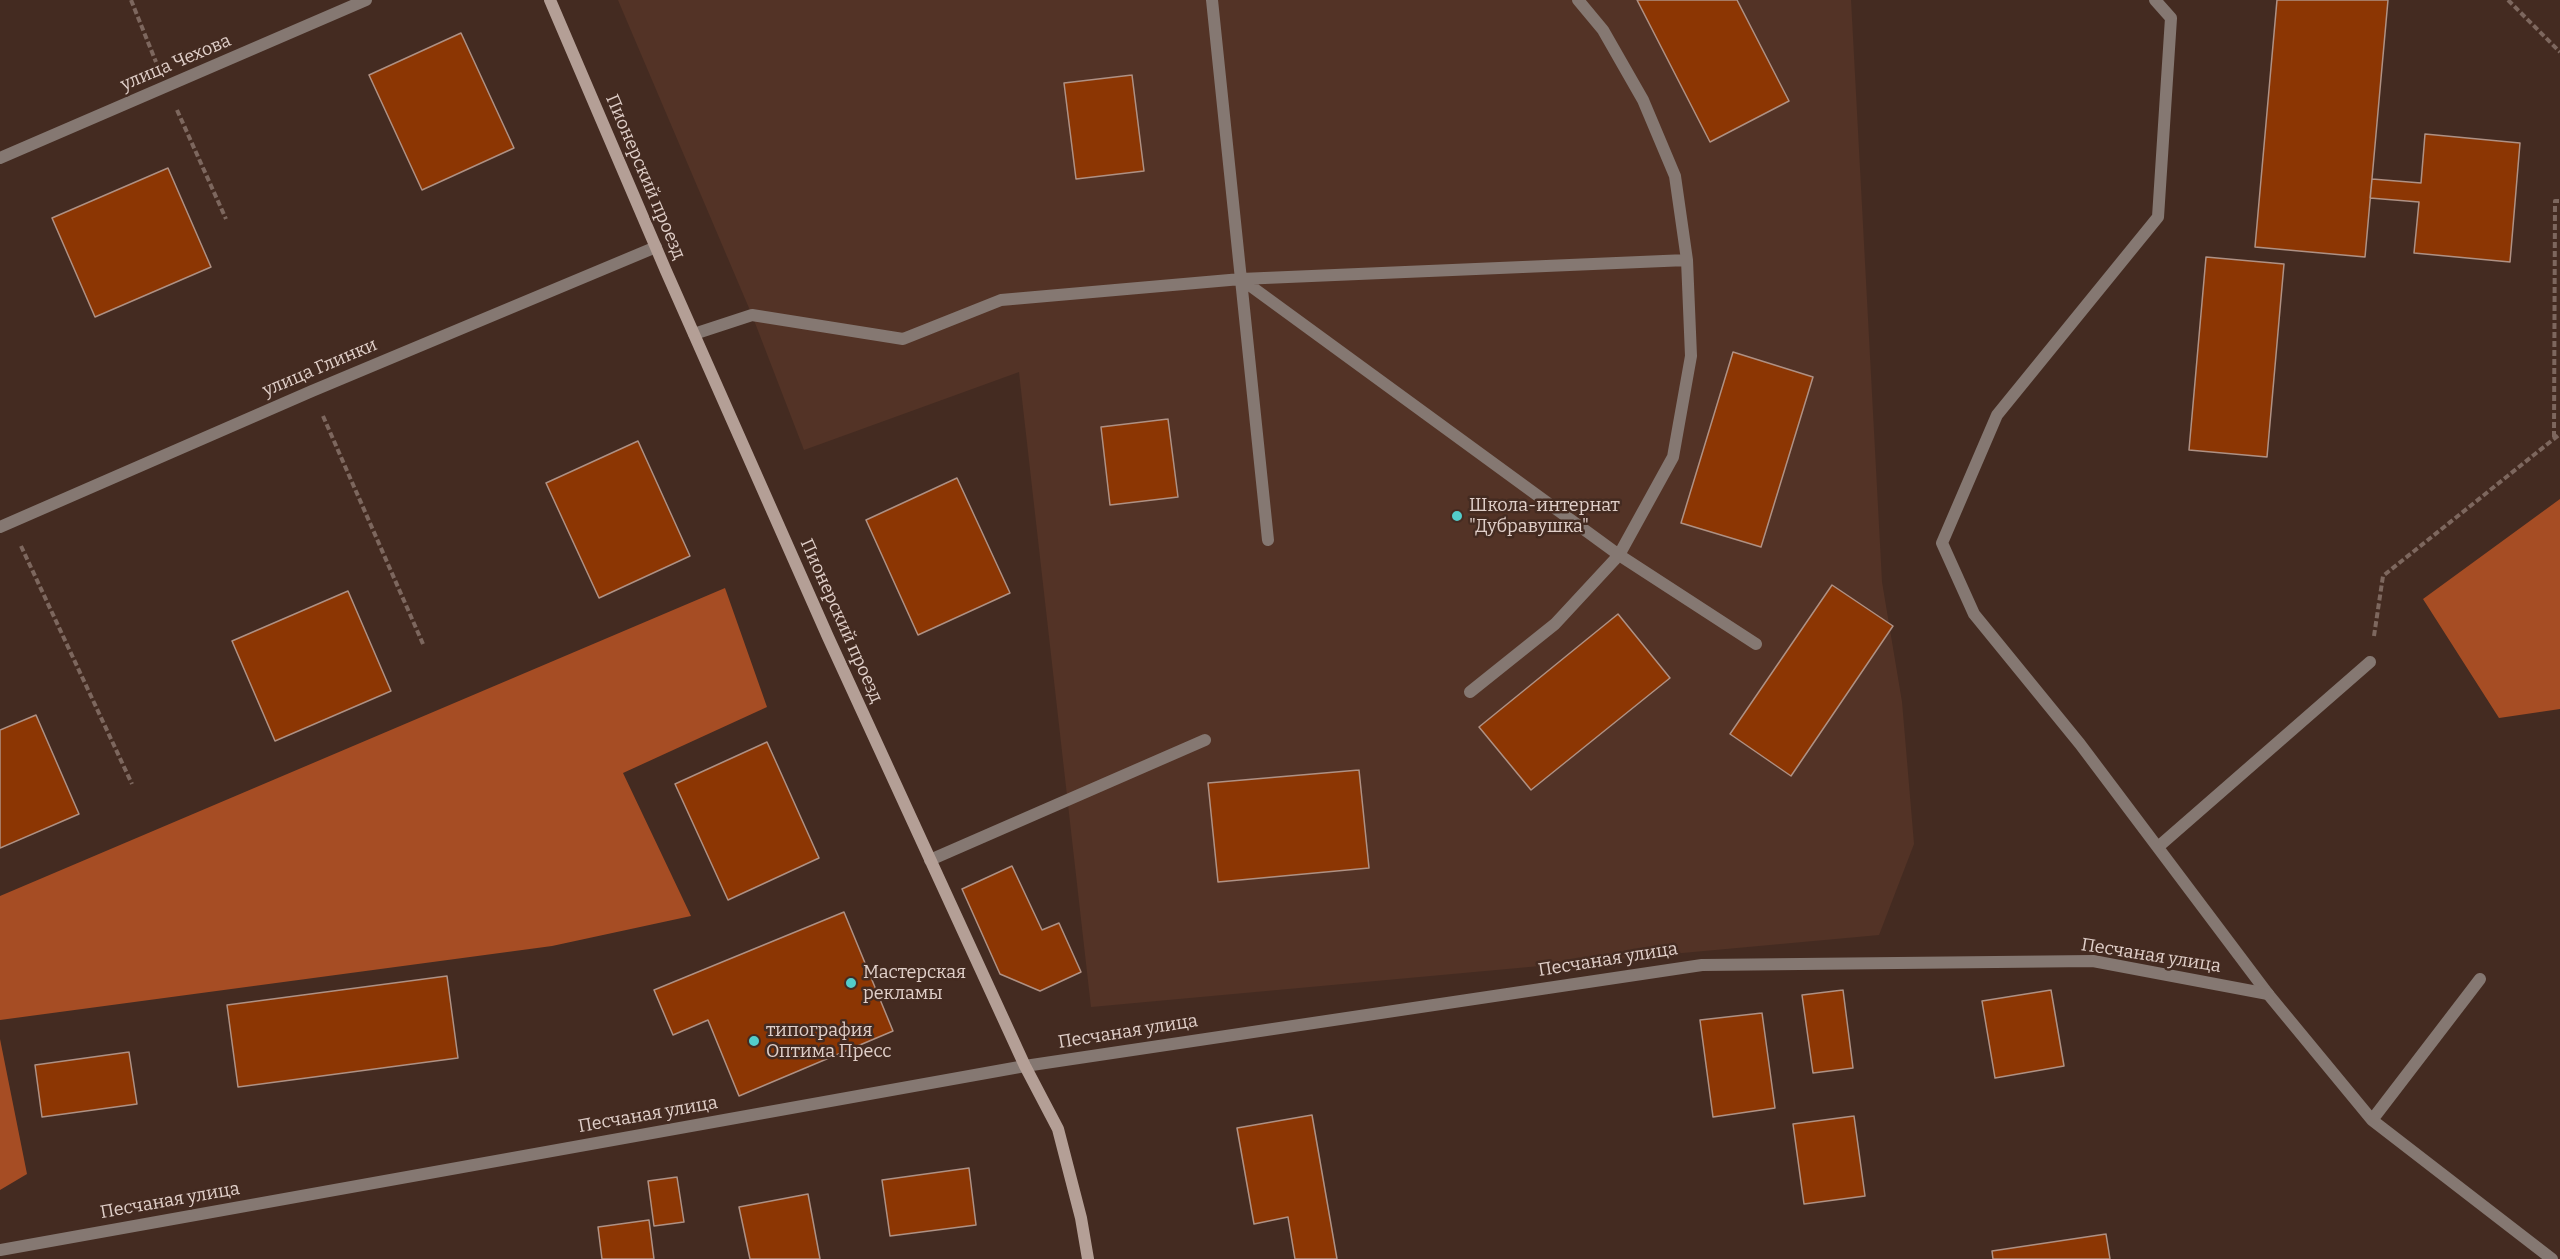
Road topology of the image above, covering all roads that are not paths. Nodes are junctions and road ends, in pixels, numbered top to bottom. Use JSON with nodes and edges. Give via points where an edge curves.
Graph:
{"nodes":[{"id":1,"x":366,"y":0,"type":"edge"},
{"id":2,"x":550,"y":0,"type":"edge"},
{"id":3,"x":1212,"y":0,"type":"edge"},
{"id":4,"x":1578,"y":0,"type":"edge"},
{"id":5,"x":2155,"y":0,"type":"edge"},
{"id":6,"x":0,"y":158,"type":"edge"},
{"id":7,"x":656,"y":247,"type":"junction"},
{"id":8,"x":1687,"y":260,"type":"junction"},
{"id":9,"x":1241,"y":279,"type":"junction"},
{"id":10,"x":694,"y":334,"type":"junction"},
{"id":11,"x":5,"y":525,"type":"edge"},
{"id":12,"x":1268,"y":540,"type":"dead end"},
{"id":13,"x":1619,"y":555,"type":"junction"},
{"id":14,"x":1756,"y":644,"type":"dead end"},
{"id":15,"x":2370,"y":662,"type":"road end"},
{"id":16,"x":1470,"y":692,"type":"dead end"},
{"id":17,"x":1205,"y":740,"type":"dead end"},
{"id":18,"x":2158,"y":846,"type":"junction"},
{"id":19,"x":930,"y":860,"type":"junction"},
{"id":20,"x":2480,"y":979,"type":"dead end"},
{"id":21,"x":2268,"y":994,"type":"junction"},
{"id":22,"x":1025,"y":1066,"type":"junction"},
{"id":23,"x":2372,"y":1120,"type":"junction"},
{"id":24,"x":0,"y":1250,"type":"edge"},
{"id":25,"x":1088,"y":1259,"type":"edge"},
{"id":26,"x":2552,"y":1259,"type":"edge"}],
"edges":[{"from":1,"to":6,"type":"street","name":"улица Чехова"},
{"from":2,"to":7,"type":"street","name":"Пионерский проезд"},
{"from":3,"to":9,"type":"street"},
{"from":4,"to":8,"type":"street","via":[[1603,30],[1643,100],[1675,177]]},
{"from":5,"to":18,"type":"street","via":[[2170,18],[2158,217],[1997,415],[1942,543],[1974,614]]},
{"from":7,"to":10,"type":"street","name":"Пионерский проезд"},
{"from":7,"to":11,"type":"street","name":"улица Глинки"},
{"from":8,"to":9,"type":"street"},
{"from":8,"to":13,"type":"street","via":[[1691,356],[1673,457]]},
{"from":9,"to":10,"type":"street","via":[[1001,300],[903,339],[752,315]]},
{"from":9,"to":12,"type":"street"},
{"from":9,"to":13,"type":"street"},
{"from":10,"to":19,"type":"street","name":"Пионерский проезд"},
{"from":13,"to":14,"type":"street"},
{"from":13,"to":16,"type":"street","via":[[1555,624]]},
{"from":15,"to":18,"type":"street"},
{"from":17,"to":19,"type":"street"},
{"from":18,"to":21,"type":"street"},
{"from":19,"to":22,"type":"street","name":"Пионерский проезд"},
{"from":20,"to":23,"type":"street"},
{"from":21,"to":22,"type":"street","name":"Песчаная улица","via":[[2093,961],[1702,965]]},
{"from":21,"to":23,"type":"street"},
{"from":22,"to":24,"type":"street","name":"Песчаная улица"},
{"from":22,"to":25,"type":"street","name":"Пионерский проезд","via":[[1058,1129]]},
{"from":23,"to":26,"type":"street"}]}
